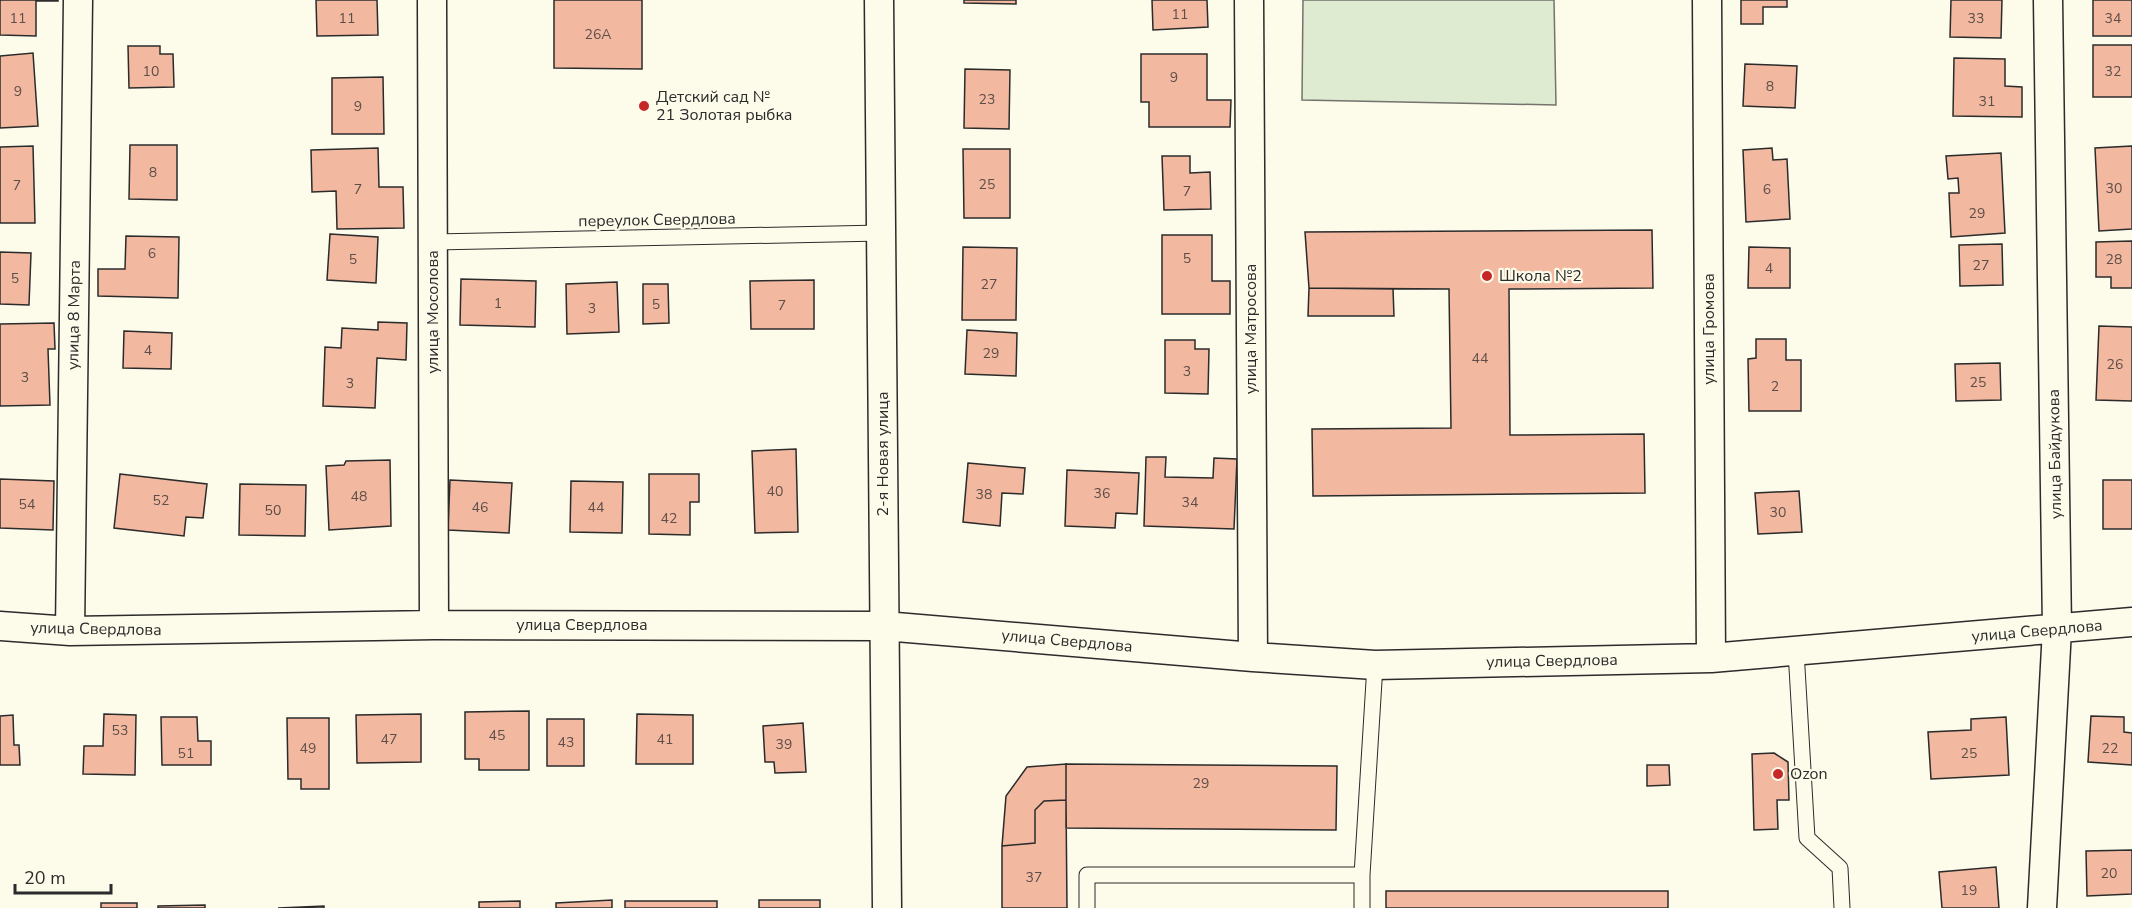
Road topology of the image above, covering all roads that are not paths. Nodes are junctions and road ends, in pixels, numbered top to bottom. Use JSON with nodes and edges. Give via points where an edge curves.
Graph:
{"nodes":[{"id":1,"x":78,"y":0,"type":"edge"},
{"id":2,"x":432,"y":0,"type":"edge"},
{"id":3,"x":879,"y":0,"type":"edge"},
{"id":4,"x":1249,"y":0,"type":"edge"},
{"id":5,"x":1707,"y":0,"type":"edge"},
{"id":6,"x":2048,"y":0,"type":"edge"},
{"id":7,"x":881,"y":233,"type":"junction"},
{"id":8,"x":433,"y":242,"type":"junction"},
{"id":9,"x":2132,"y":622,"type":"edge"},
{"id":10,"x":434,"y":625,"type":"junction"},
{"id":11,"x":884,"y":626,"type":"junction"},
{"id":12,"x":0,"y":627,"type":"edge"},
{"id":13,"x":2057,"y":629,"type":"junction"},
{"id":14,"x":70,"y":631,"type":"junction"},
{"id":15,"x":1796,"y":651,"type":"junction"},
{"id":16,"x":1253,"y":657,"type":"junction"},
{"id":17,"x":1711,"y":658,"type":"junction"},
{"id":18,"x":1375,"y":665,"type":"junction"},
{"id":19,"x":1362,"y":875,"type":"junction"},
{"id":20,"x":887,"y":908,"type":"edge"},
{"id":21,"x":1087,"y":908,"type":"edge"},
{"id":22,"x":1362,"y":908,"type":"edge"},
{"id":23,"x":1842,"y":908,"type":"edge"},
{"id":24,"x":2042,"y":908,"type":"edge"}],
"edges":[{"from":1,"to":14,"type":"street","name":"улица 8 Марта"},
{"from":2,"to":8,"type":"street","name":"улица Мосолова"},
{"from":3,"to":7,"type":"street","name":"2-я Новая улица"},
{"from":4,"to":16,"type":"street","name":"улица Матросова"},
{"from":5,"to":17,"type":"street","name":"улица Громова"},
{"from":6,"to":13,"type":"street","name":"улица Байдукова"},
{"from":7,"to":8,"type":"lane","name":"переулок Свердлова"},
{"from":7,"to":11,"type":"street","name":"2-я Новая улица"},
{"from":8,"to":10,"type":"street","name":"улица Мосолова"},
{"from":9,"to":13,"type":"street","name":"улица Свердлова"},
{"from":10,"to":11,"type":"street","name":"улица Свердлова"},
{"from":10,"to":14,"type":"street","name":"улица Свердлова"},
{"from":11,"to":16,"type":"street","name":"улица Свердлова"},
{"from":11,"to":20,"type":"street","name":"2-я Новая улица"},
{"from":12,"to":14,"type":"street","name":"улица Свердлова"},
{"from":13,"to":15,"type":"street","name":"улица Свердлова"},
{"from":13,"to":24,"type":"street","name":"улица Байдукова"},
{"from":15,"to":17,"type":"street","name":"улица Свердлова"},
{"from":15,"to":23,"type":"lane","via":[[1807,838],[1840,868]]},
{"from":16,"to":18,"type":"street","name":"улица Свердлова"},
{"from":17,"to":18,"type":"street","name":"улица Свердлова"},
{"from":18,"to":19,"type":"lane"},
{"from":19,"to":21,"type":"lane","via":[[1087,875]]},
{"from":19,"to":22,"type":"lane"}]}
